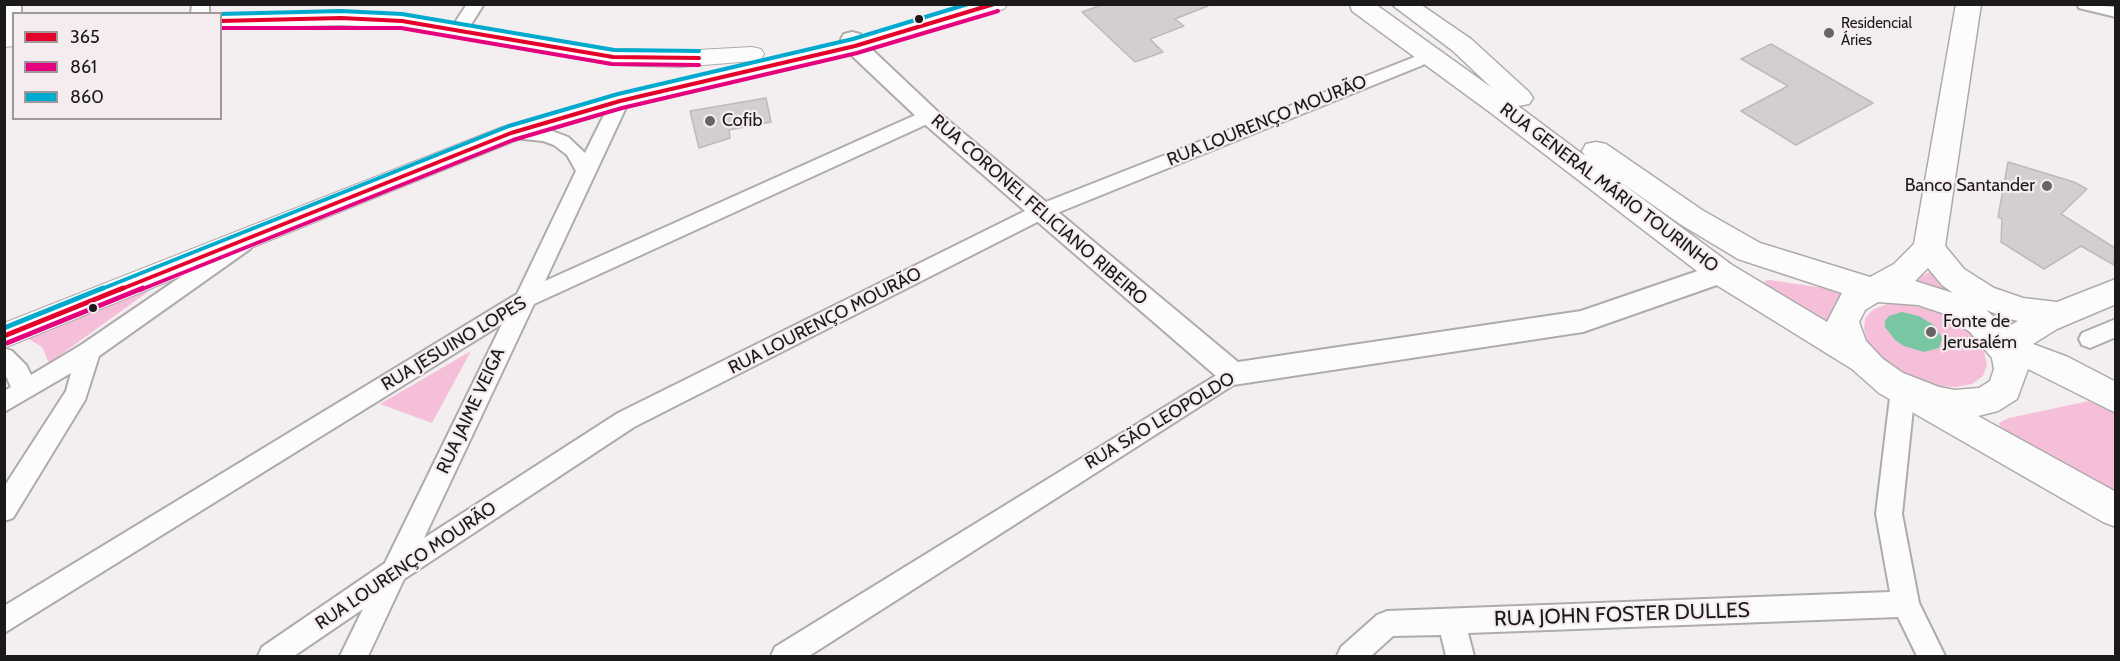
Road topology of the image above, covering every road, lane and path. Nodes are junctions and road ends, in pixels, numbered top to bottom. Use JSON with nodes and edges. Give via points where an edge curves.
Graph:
{"nodes":[{"id":1,"x":476,"y":4,"type":"edge"},
{"id":2,"x":969,"y":4,"type":"edge"},
{"id":3,"x":996,"y":4,"type":"edge"},
{"id":4,"x":1388,"y":4,"type":"edge"},
{"id":5,"x":1403,"y":4,"type":"edge"},
{"id":6,"x":1969,"y":4,"type":"edge"},
{"id":7,"x":2085,"y":4,"type":"edge"},
{"id":8,"x":1350,"y":5,"type":"edge"},
{"id":9,"x":2115,"y":12,"type":"edge"},
{"id":10,"x":12,"y":13,"type":"edge"},
{"id":11,"x":222,"y":21,"type":"edge"},
{"id":12,"x":459,"y":30,"type":"junction"},
{"id":13,"x":9,"y":39,"type":"edge"},
{"id":14,"x":853,"y":42,"type":"junction"},
{"id":15,"x":612,"y":57,"type":"junction"},
{"id":16,"x":1417,"y":61,"type":"junction"},
{"id":17,"x":620,"y":101,"type":"junction"},
{"id":18,"x":1510,"y":102,"type":"junction"},
{"id":19,"x":929,"y":116,"type":"junction"},
{"id":20,"x":512,"y":133,"type":"junction"},
{"id":21,"x":587,"y":172,"type":"junction"},
{"id":22,"x":1040,"y":212,"type":"junction"},
{"id":23,"x":263,"y":231,"type":"junction"},
{"id":24,"x":1929,"y":248,"type":"junction"},
{"id":25,"x":1805,"y":270,"type":"junction"},
{"id":26,"x":1721,"y":273,"type":"junction"},
{"id":27,"x":1874,"y":290,"type":"junction"},
{"id":28,"x":2115,"y":291,"type":"edge"},
{"id":29,"x":523,"y":300,"type":"junction"},
{"id":30,"x":2057,"y":314,"type":"junction"},
{"id":31,"x":2115,"y":327,"type":"edge"},
{"id":32,"x":4,"y":336,"type":"edge"},
{"id":33,"x":2014,"y":339,"type":"junction"},
{"id":34,"x":2090,"y":339,"type":"dead end"},
{"id":35,"x":89,"y":351,"type":"junction"},
{"id":36,"x":4,"y":357,"type":"edge"},
{"id":37,"x":1863,"y":360,"type":"junction"},
{"id":38,"x":1233,"y":374,"type":"junction"},
{"id":39,"x":1903,"y":389,"type":"junction"},
{"id":40,"x":24,"y":390,"type":"junction"},
{"id":41,"x":2115,"y":399,"type":"edge"},
{"id":42,"x":4,"y":403,"type":"edge"},
{"id":43,"x":4,"y":510,"type":"edge"},
{"id":44,"x":2115,"y":511,"type":"edge"},
{"id":45,"x":395,"y":571,"type":"junction"},
{"id":46,"x":1905,"y":604,"type":"junction"},
{"id":47,"x":4,"y":621,"type":"edge"},
{"id":48,"x":1450,"y":622,"type":"junction"},
{"id":49,"x":793,"y":654,"type":"edge"},
{"id":50,"x":272,"y":657,"type":"edge"},
{"id":51,"x":354,"y":657,"type":"edge"},
{"id":52,"x":1351,"y":657,"type":"edge"},
{"id":53,"x":1460,"y":657,"type":"edge"},
{"id":54,"x":1931,"y":657,"type":"edge"}],
"edges":[{"from":1,"to":12,"type":"street"},
{"from":2,"to":14,"type":"main road"},
{"from":3,"to":14,"type":"main road"},
{"from":4,"to":18,"type":"main road","name":"RUA GENERAL MÁRIO TOURINHO"},
{"from":5,"to":18,"type":"main road","via":[[1462,45]]},
{"from":6,"to":24,"type":"main road"},
{"from":7,"to":9,"type":"street"},
{"from":8,"to":16,"type":"main road"},
{"from":8,"to":18,"type":"main road","name":"RUA GENERAL MÁRIO TOURINHO"},
{"from":10,"to":13,"type":"street"},
{"from":11,"to":12,"type":"main road","via":[[341,18],[402,21]]},
{"from":12,"to":15,"type":"main road"},
{"from":14,"to":15,"type":"main road","via":[[715,57]]},
{"from":14,"to":17,"type":"main road"},
{"from":14,"to":19,"type":"street","name":"RUA CORONEL FELICIANO RIBEIRO"},
{"from":15,"to":17,"type":"main road","via":[[625,70]]},
{"from":16,"to":18,"type":"main road"},
{"from":16,"to":22,"type":"street","name":"RUA LOURENÇO MOURÃO"},
{"from":17,"to":20,"type":"main road"},
{"from":17,"to":21,"type":"street","name":"RUA JAIME VEIGA"},
{"from":18,"to":25,"type":"main road","name":"RUA GENERAL MÁRIO TOURINHO","via":[[1732,243]]},
{"from":18,"to":26,"type":"main road","name":"RUA GENERAL MÁRIO TOURINHO"},
{"from":19,"to":22,"type":"street","name":"RUA CORONEL FELICIANO RIBEIRO"},
{"from":19,"to":29,"type":"street","name":"RUA JESUINO LOPES"},
{"from":20,"to":21,"type":"street","via":[[545,135],[561,141],[574,151]]},
{"from":20,"to":23,"type":"main road"},
{"from":21,"to":29,"type":"street","name":"RUA JAIME VEIGA"},
{"from":22,"to":38,"type":"street","name":"RUA CORONEL FELICIANO RIBEIRO"},
{"from":22,"to":45,"type":"street","name":"RUA LOURENÇO MOURÃO","via":[[627,420]]},
{"from":23,"to":32,"type":"main road"},
{"from":23,"to":35,"type":"street"},
{"from":24,"to":27,"type":"main road","via":[[1905,272]]},
{"from":24,"to":30,"type":"main road","via":[[1945,270],[1983,296],[2021,310]]},
{"from":25,"to":26,"type":"main road","via":[[1748,266]]},
{"from":25,"to":27,"type":"main road","name":"RUA GENERAL MÁRIO TOURINHO"},
{"from":26,"to":37,"type":"main road","name":"RUA GENERAL MÁRIO TOURINHO"},
{"from":26,"to":38,"type":"street","name":"RUA SÃO LEOPOLDO","via":[[1583,321]]},
{"from":27,"to":33,"type":"main road","name":"RUA GENERAL MÁRIO TOURINHO","via":[[1920,292],[1953,305]]},
{"from":27,"to":37,"type":"main road","via":[[1851,302],[1843,322],[1849,341]]},
{"from":28,"to":30,"type":"main road"},
{"from":29,"to":45,"type":"street","name":"RUA JAIME VEIGA"},
{"from":29,"to":47,"type":"street","name":"RUA JESUINO LOPES"},
{"from":30,"to":33,"type":"main road"},
{"from":31,"to":34,"type":"street"},
{"from":33,"to":39,"type":"main road","via":[[2010,380],[2005,389],[1986,401],[1955,404]]},
{"from":33,"to":41,"type":"main road"},
{"from":35,"to":40,"type":"street"},
{"from":35,"to":43,"type":"street","via":[[77,393]]},
{"from":36,"to":40,"type":"street","via":[[18,371]]},
{"from":37,"to":39,"type":"main road","name":"RUA GENERAL MÁRIO TOURINHO"},
{"from":38,"to":49,"type":"street","name":"RUA SÃO LEOPOLDO"},
{"from":39,"to":44,"type":"main road"},
{"from":39,"to":46,"type":"street","via":[[1889,514]]},
{"from":40,"to":42,"type":"street"},
{"from":45,"to":50,"type":"street","name":"RUA LOURENÇO MOURÃO"},
{"from":45,"to":51,"type":"street","name":"RUA JAIME VEIGA"},
{"from":46,"to":48,"type":"street","name":"RUA JOHN FOSTER DULLES"},
{"from":46,"to":54,"type":"street"},
{"from":48,"to":52,"type":"street","name":"RUA JOHN FOSTER DULLES","via":[[1387,624]]},
{"from":48,"to":53,"type":"street"}]}
